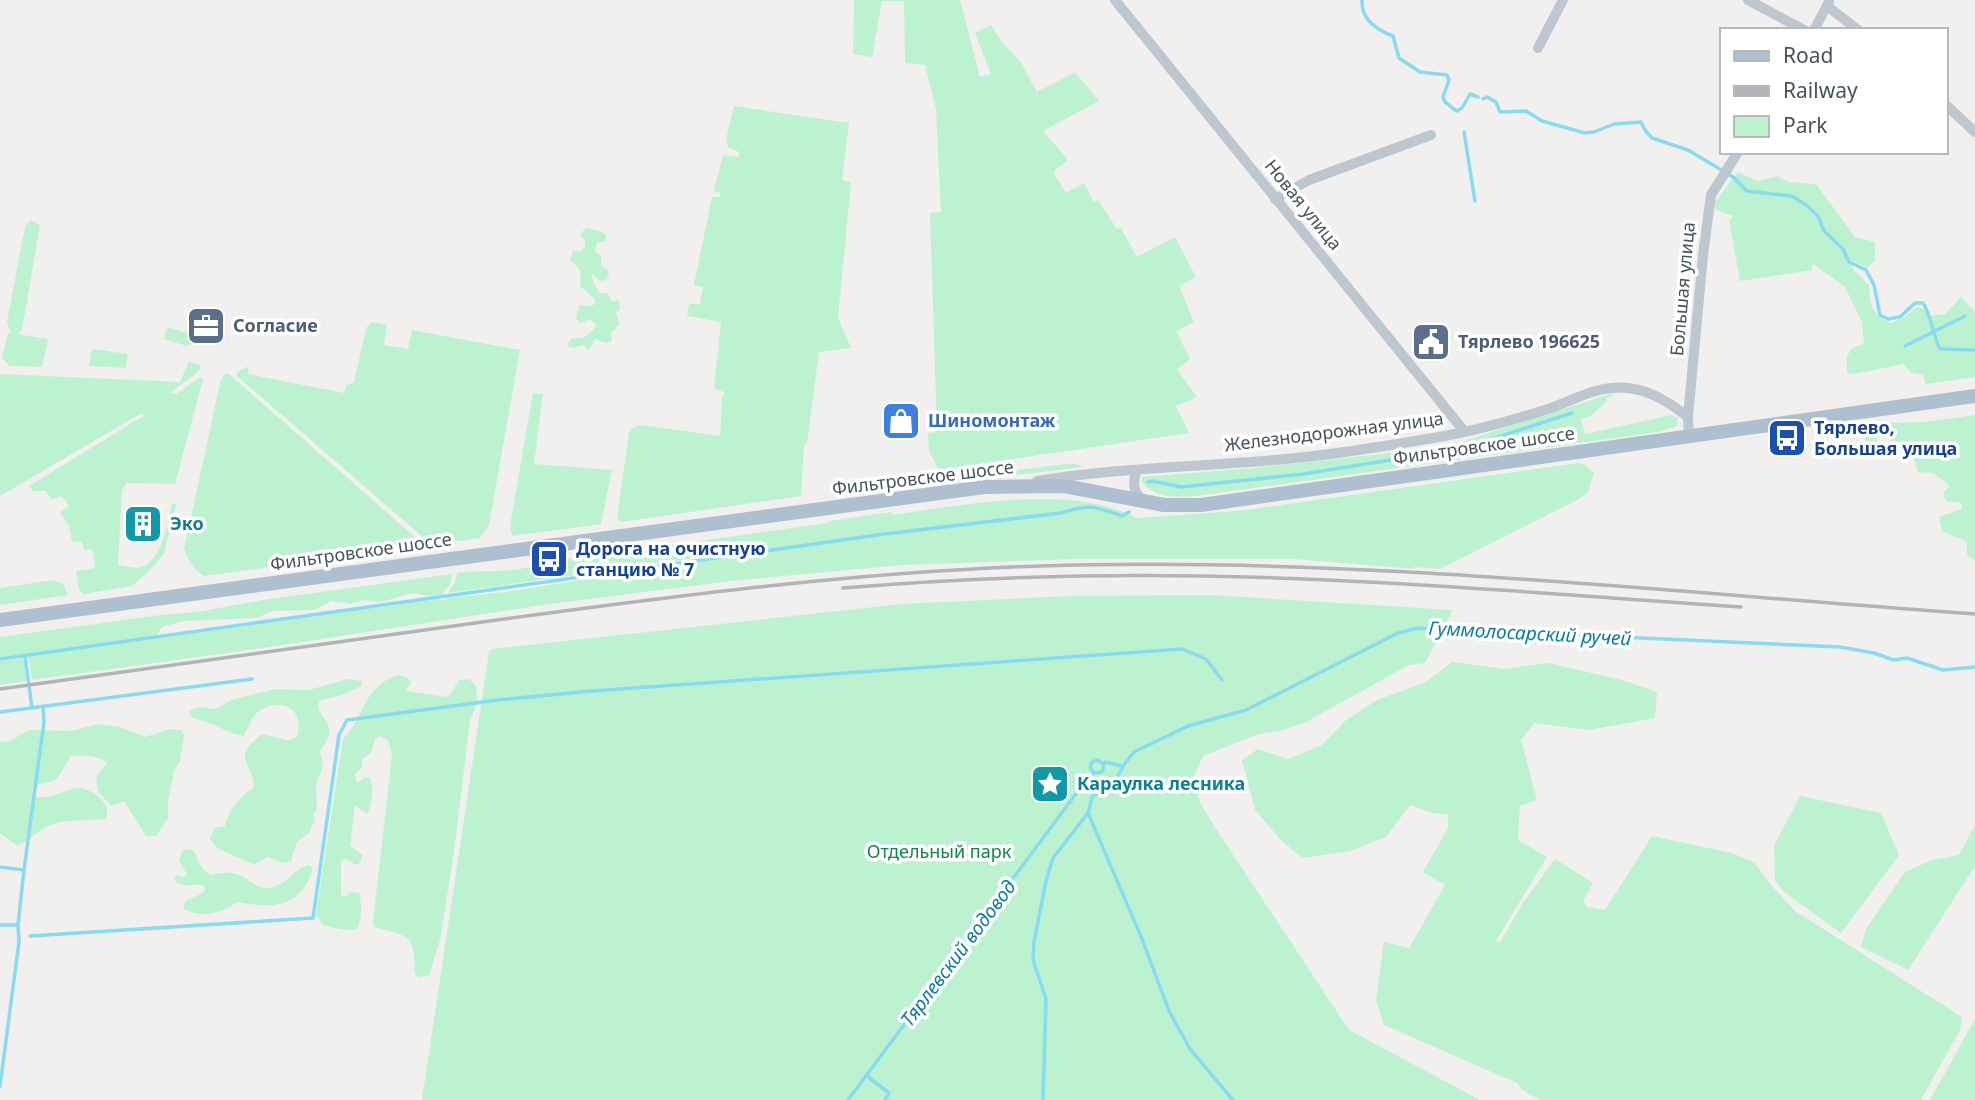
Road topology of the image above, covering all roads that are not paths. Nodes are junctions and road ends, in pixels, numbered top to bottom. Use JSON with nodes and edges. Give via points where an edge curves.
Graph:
{"nodes":[{"id":1,"x":1115,"y":0,"type":"edge"},
{"id":2,"x":1563,"y":0,"type":"edge"},
{"id":3,"x":1748,"y":0,"type":"edge"},
{"id":4,"x":1828,"y":3,"type":"edge"},
{"id":5,"x":1800,"y":28,"type":"edge"},
{"id":6,"x":1815,"y":28,"type":"edge"},
{"id":7,"x":1856,"y":28,"type":"edge"},
{"id":8,"x":1538,"y":48,"type":"dead end"},
{"id":9,"x":1947,"y":106,"type":"edge"},
{"id":10,"x":1975,"y":132,"type":"edge"},
{"id":11,"x":1431,"y":135,"type":"dead end"},
{"id":12,"x":1737,"y":154,"type":"edge"},
{"id":13,"x":1275,"y":199,"type":"junction"},
{"id":14,"x":1975,"y":396,"type":"edge"},
{"id":15,"x":1688,"y":417,"type":"junction"},
{"id":16,"x":1464,"y":431,"type":"junction"},
{"id":17,"x":1689,"y":437,"type":"junction"},
{"id":18,"x":1137,"y":470,"type":"junction"},
{"id":19,"x":1009,"y":486,"type":"junction"},
{"id":20,"x":1143,"y":501,"type":"junction"},
{"id":21,"x":0,"y":620,"type":"edge"}],
"edges":[{"from":1,"to":13,"type":"street","name":"Новая улица"},
{"from":2,"to":8,"type":"street"},
{"from":3,"to":5,"type":"street"},
{"from":4,"to":6,"type":"street"},
{"from":4,"to":7,"type":"street"},
{"from":9,"to":10,"type":"street"},
{"from":11,"to":13,"type":"street","via":[[1309,180]]},
{"from":12,"to":15,"type":"street","name":"Большая улица","via":[[1711,195]]},
{"from":13,"to":16,"type":"street","name":"Новая улица"},
{"from":14,"to":17,"type":"main road","name":"Фильтровское шоссе"},
{"from":15,"to":16,"type":"street","name":"Железнодорожная улица","via":[[1655,394],[1609,388]]},
{"from":15,"to":17,"type":"street","name":"Большая улица"},
{"from":16,"to":18,"type":"street","name":"Железнодорожная улица","via":[[1288,459]]},
{"from":17,"to":20,"type":"main road","name":"Фильтровское шоссе","via":[[1201,505]]},
{"from":18,"to":19,"type":"street","name":"Железнодорожная улица"},
{"from":18,"to":20,"type":"street","via":[[1133,484]]},
{"from":19,"to":20,"type":"main road","name":"Фильтровское шоссе","via":[[1064,486]]},
{"from":19,"to":21,"type":"main road","name":"Фильтровское шоссе"}]}
